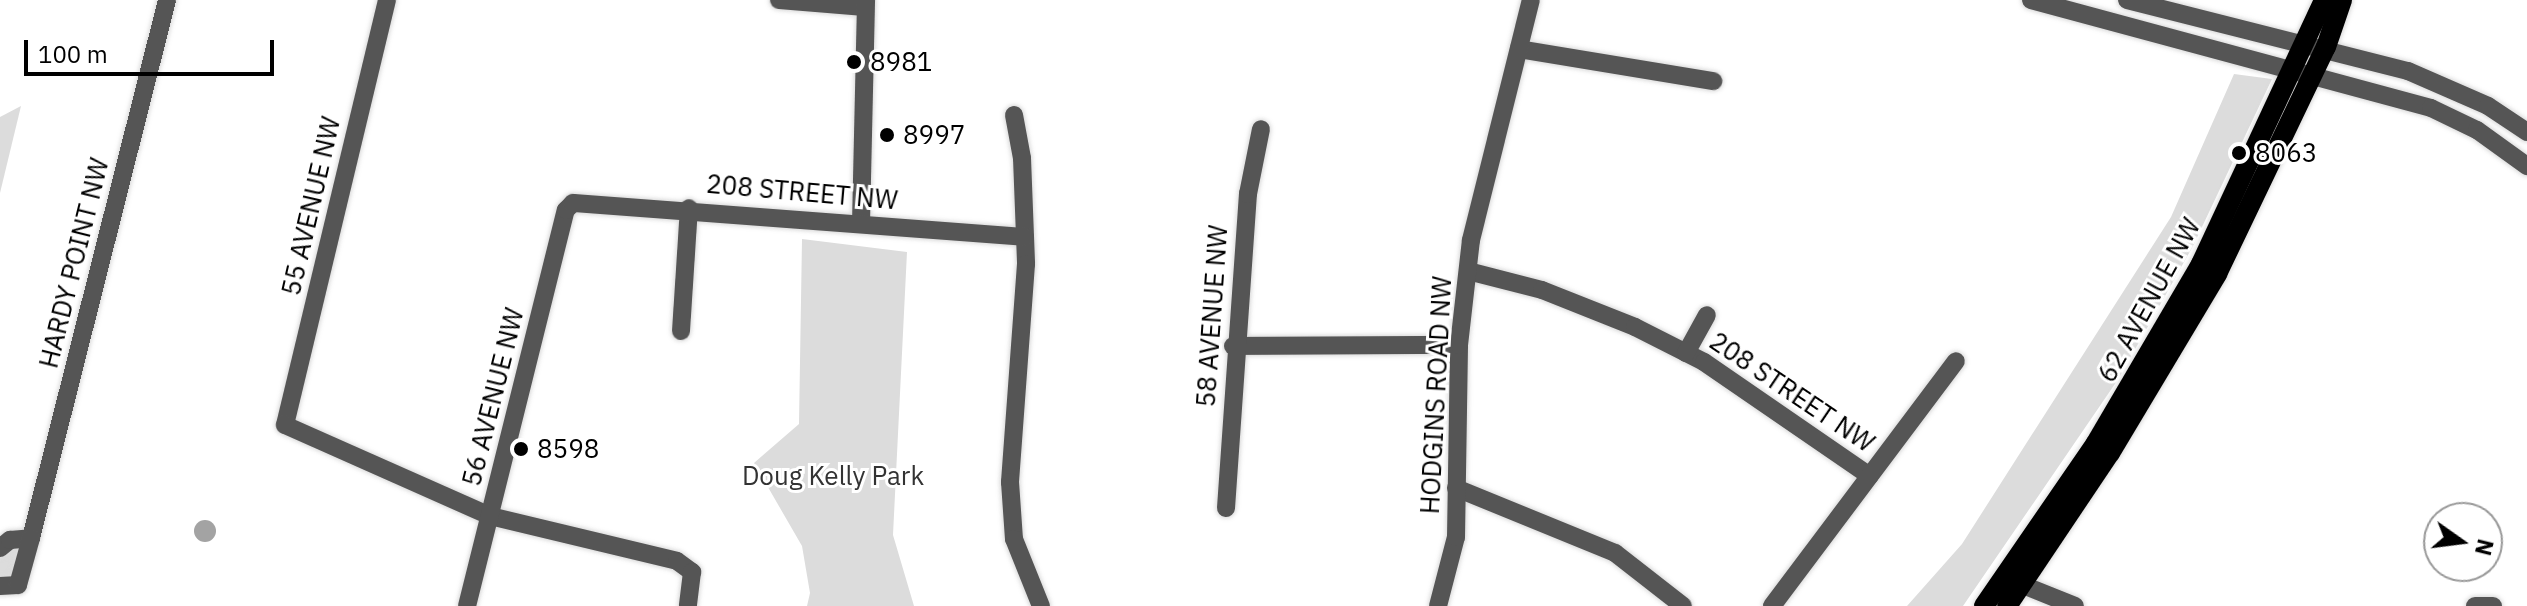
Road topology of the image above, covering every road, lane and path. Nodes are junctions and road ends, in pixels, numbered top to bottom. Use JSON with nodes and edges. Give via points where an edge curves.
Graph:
{"nodes":[{"id":1,"x":167,"y":0,"type":"edge"},
{"id":2,"x":387,"y":0,"type":"edge"},
{"id":3,"x":779,"y":0,"type":"edge"},
{"id":4,"x":1531,"y":0,"type":"edge"},
{"id":5,"x":2031,"y":0,"type":"edge"},
{"id":6,"x":2127,"y":0,"type":"edge"},
{"id":7,"x":2324,"y":0,"type":"edge"},
{"id":8,"x":2342,"y":0,"type":"edge"},
{"id":9,"x":865,"y":4,"type":"edge"},
{"id":10,"x":2316,"y":44,"type":"junction"},
{"id":11,"x":1519,"y":49,"type":"junction"},
{"id":12,"x":2304,"y":72,"type":"junction"},
{"id":13,"x":1713,"y":81,"type":"dead end"},
{"id":14,"x":1014,"y":115,"type":"dead end"},
{"id":15,"x":1261,"y":129,"type":"dead end"},
{"id":16,"x":2527,"y":132,"type":"edge"},
{"id":17,"x":2527,"y":166,"type":"edge"},
{"id":18,"x":573,"y":203,"type":"joint"},
{"id":19,"x":689,"y":208,"type":"junction"},
{"id":20,"x":861,"y":223,"type":"junction"},
{"id":21,"x":1025,"y":237,"type":"junction"},
{"id":22,"x":1468,"y":271,"type":"junction"},
{"id":23,"x":1707,"y":315,"type":"dead end"},
{"id":24,"x":681,"y":331,"type":"dead end"},
{"id":25,"x":1459,"y":345,"type":"junction"},
{"id":26,"x":1233,"y":346,"type":"junction"},
{"id":27,"x":1686,"y":353,"type":"junction"},
{"id":28,"x":1956,"y":361,"type":"dead end"},
{"id":29,"x":1870,"y":476,"type":"junction"},
{"id":30,"x":1456,"y":488,"type":"junction"},
{"id":31,"x":1226,"y":508,"type":"dead end"},
{"id":32,"x":490,"y":516,"type":"junction"},
{"id":33,"x":31,"y":538,"type":"junction"},
{"id":34,"x":0,"y":548,"type":"edge"},
{"id":35,"x":2014,"y":581,"type":"junction"},
{"id":36,"x":0,"y":586,"type":"edge"},
{"id":37,"x":467,"y":606,"type":"edge"},
{"id":38,"x":688,"y":606,"type":"edge"},
{"id":39,"x":1041,"y":606,"type":"edge"},
{"id":40,"x":1438,"y":606,"type":"edge"},
{"id":41,"x":1683,"y":606,"type":"edge"},
{"id":42,"x":1772,"y":606,"type":"edge"},
{"id":43,"x":1984,"y":606,"type":"edge"},
{"id":44,"x":2007,"y":606,"type":"edge"},
{"id":45,"x":2075,"y":606,"type":"edge"},
{"id":46,"x":2475,"y":606,"type":"edge"},
{"id":47,"x":2493,"y":606,"type":"edge"}],
"edges":[{"from":1,"to":33,"type":"street","name":"HARDY POINT NW"},
{"from":2,"to":32,"type":"street","name":"55 AVENUE NW","via":[[285,425]]},
{"from":3,"to":9,"type":"street"},
{"from":4,"to":11,"type":"street","name":"HODGINS ROAD NW"},
{"from":5,"to":12,"type":"street"},
{"from":6,"to":10,"type":"street"},
{"from":7,"to":10,"type":"main road","name":"62 AVENUE NW"},
{"from":8,"to":10,"type":"main road","name":"62 AVENUE NW"},
{"from":9,"to":20,"type":"street"},
{"from":10,"to":12,"type":"main road","name":"62 AVENUE NW"},
{"from":10,"to":16,"type":"street","via":[[2440,83]]},
{"from":11,"to":13,"type":"street"},
{"from":11,"to":22,"type":"street","name":"HODGINS ROAD NW","via":[[1492,142]]},
{"from":12,"to":17,"type":"street","via":[[2431,108],[2477,130]]},
{"from":12,"to":35,"type":"main road","name":"62 AVENUE NW","via":[[2201,264]]},
{"from":14,"to":21,"type":"street","via":[[1022,158]]},
{"from":15,"to":26,"type":"street","name":"58 AVENUE NW","via":[[1248,194]]},
{"from":18,"to":19,"type":"street","name":"208 STREET NW"},
{"from":18,"to":32,"type":"street","name":"56 AVENUE NW","via":[[566,210]]},
{"from":19,"to":20,"type":"street","name":"208 STREET NW"},
{"from":19,"to":24,"type":"street"},
{"from":20,"to":21,"type":"street","name":"208 STREET NW"},
{"from":21,"to":39,"type":"street","via":[[1010,482],[1014,539]]},
{"from":22,"to":25,"type":"street","name":"HODGINS ROAD NW"},
{"from":22,"to":27,"type":"street","name":"208 STREET NW","via":[[1584,304]]},
{"from":23,"to":27,"type":"street","name":"208 STREET NW"},
{"from":25,"to":26,"type":"street"},
{"from":25,"to":30,"type":"street","name":"HODGINS ROAD NW"},
{"from":26,"to":31,"type":"street","name":"58 AVENUE NW"},
{"from":27,"to":29,"type":"street","name":"208 STREET NW"},
{"from":28,"to":29,"type":"street"},
{"from":29,"to":42,"type":"street"},
{"from":30,"to":40,"type":"street","name":"HODGINS ROAD NW","via":[[1456,537]]},
{"from":30,"to":41,"type":"street","via":[[1615,553]]},
{"from":32,"to":37,"type":"street","name":"56 AVENUE NW"},
{"from":32,"to":38,"type":"street","via":[[677,561],[692,572]]},
{"from":33,"to":34,"type":"street","via":[[10,540]]},
{"from":33,"to":36,"type":"street","name":"HARDY POINT NW","via":[[18,585]]},
{"from":35,"to":43,"type":"main road","name":"62 AVENUE NW"},
{"from":35,"to":44,"type":"main road","name":"62 AVENUE NW"},
{"from":35,"to":45,"type":"street"},
{"from":46,"to":47,"type":"street"}]}
